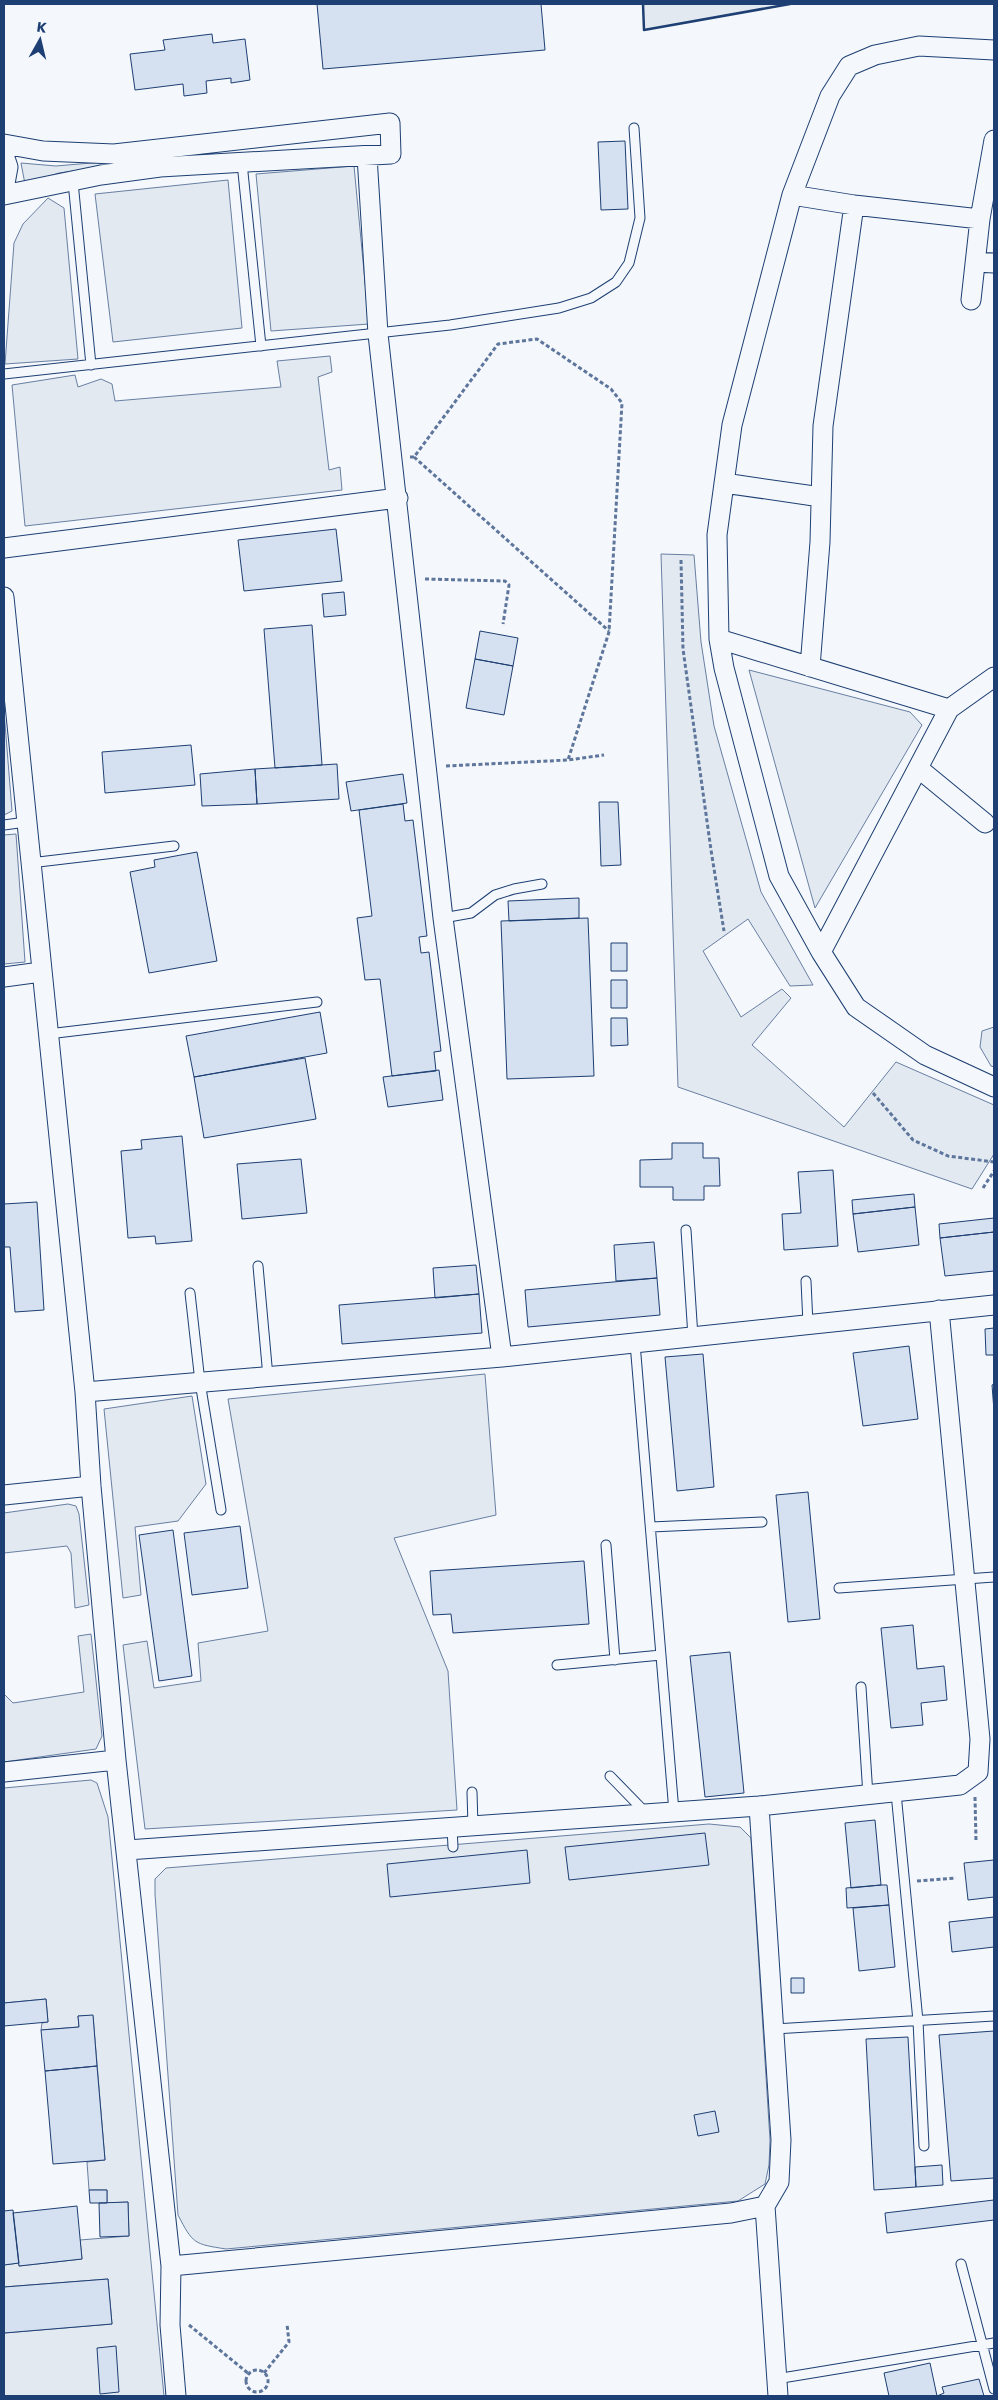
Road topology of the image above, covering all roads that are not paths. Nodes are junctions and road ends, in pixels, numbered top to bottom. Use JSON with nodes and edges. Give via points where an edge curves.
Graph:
{"nodes":[{"id":1,"x":994,"y":50,"type":"edge"},
{"id":2,"x":634,"y":128,"type":"dead end"},
{"id":3,"x":994,"y":140,"type":"edge"},
{"id":4,"x":4,"y":144,"type":"edge"},
{"id":5,"x":4,"y":155,"type":"edge"},
{"id":6,"x":367,"y":156,"type":"junction"},
{"id":7,"x":242,"y":163,"type":"junction"},
{"id":8,"x":73,"y":182,"type":"junction"},
{"id":9,"x":4,"y":188,"type":"edge"},
{"id":10,"x":4,"y":195,"type":"edge"},
{"id":11,"x":792,"y":195,"type":"junction"},
{"id":12,"x":854,"y":205,"type":"junction"},
{"id":13,"x":980,"y":219,"type":"junction"},
{"id":14,"x":985,"y":262,"type":"edge"},
{"id":15,"x":971,"y":300,"type":"dead end"},
{"id":16,"x":378,"y":334,"type":"junction"},
{"id":17,"x":261,"y":346,"type":"junction"},
{"id":18,"x":91,"y":365,"type":"junction"},
{"id":19,"x":4,"y":374,"type":"edge"},
{"id":20,"x":724,"y":483,"type":"junction"},
{"id":21,"x":821,"y":497,"type":"junction"},
{"id":22,"x":398,"y":498,"type":"junction"},
{"id":23,"x":4,"y":548,"type":"edge"},
{"id":24,"x":4,"y":598,"type":"edge"},
{"id":25,"x":719,"y":639,"type":"junction"},
{"id":26,"x":810,"y":667,"type":"junction"},
{"id":27,"x":994,"y":677,"type":"edge"},
{"id":28,"x":949,"y":709,"type":"junction"},
{"id":29,"x":918,"y":768,"type":"junction"},
{"id":30,"x":26,"y":822,"type":"junction"},
{"id":31,"x":985,"y":823,"type":"dead end"},
{"id":32,"x":4,"y":825,"type":"edge"},
{"id":33,"x":174,"y":846,"type":"dead end"},
{"id":34,"x":30,"y":862,"type":"junction"},
{"id":35,"x":542,"y":884,"type":"dead end"},
{"id":36,"x":443,"y":918,"type":"junction"},
{"id":37,"x":821,"y":952,"type":"junction"},
{"id":38,"x":41,"y":972,"type":"junction"},
{"id":39,"x":4,"y":977,"type":"edge"},
{"id":40,"x":317,"y":1002,"type":"dead end"},
{"id":41,"x":48,"y":1034,"type":"junction"},
{"id":42,"x":994,"y":1087,"type":"edge"},
{"id":43,"x":686,"y":1230,"type":"dead end"},
{"id":44,"x":258,"y":1266,"type":"dead end"},
{"id":45,"x":806,"y":1280,"type":"dead end"},
{"id":46,"x":190,"y":1292,"type":"dead end"},
{"id":47,"x":994,"y":1305,"type":"edge"},
{"id":48,"x":939,"y":1310,"type":"junction"},
{"id":49,"x":808,"y":1324,"type":"junction"},
{"id":50,"x":693,"y":1337,"type":"junction"},
{"id":51,"x":635,"y":1343,"type":"junction"},
{"id":52,"x":502,"y":1357,"type":"junction"},
{"id":53,"x":268,"y":1377,"type":"junction"},
{"id":54,"x":200,"y":1382,"type":"junction"},
{"id":55,"x":85,"y":1392,"type":"junction"},
{"id":56,"x":91,"y":1486,"type":"junction"},
{"id":57,"x":4,"y":1495,"type":"edge"},
{"id":58,"x":221,"y":1510,"type":"dead end"},
{"id":59,"x":762,"y":1522,"type":"dead end"},
{"id":60,"x":651,"y":1527,"type":"junction"},
{"id":61,"x":606,"y":1545,"type":"dead end"},
{"id":62,"x":994,"y":1577,"type":"edge"},
{"id":63,"x":965,"y":1578,"type":"junction"},
{"id":64,"x":839,"y":1588,"type":"dead end"},
{"id":65,"x":661,"y":1655,"type":"junction"},
{"id":66,"x":615,"y":1660,"type":"junction"},
{"id":67,"x":557,"y":1665,"type":"dead end"},
{"id":68,"x":861,"y":1687,"type":"dead end"},
{"id":69,"x":116,"y":1760,"type":"junction"},
{"id":70,"x":4,"y":1772,"type":"edge"},
{"id":71,"x":610,"y":1776,"type":"dead end"},
{"id":72,"x":472,"y":1792,"type":"dead end"},
{"id":73,"x":896,"y":1793,"type":"junction"},
{"id":74,"x":868,"y":1796,"type":"junction"},
{"id":75,"x":759,"y":1806,"type":"junction"},
{"id":76,"x":674,"y":1812,"type":"junction"},
{"id":77,"x":647,"y":1814,"type":"junction"},
{"id":78,"x":473,"y":1826,"type":"junction"},
{"id":79,"x":452,"y":1828,"type":"junction"},
{"id":80,"x":452,"y":1846,"type":"dead end"},
{"id":81,"x":127,"y":1850,"type":"junction"},
{"id":82,"x":994,"y":2016,"type":"edge"},
{"id":83,"x":918,"y":2021,"type":"junction"},
{"id":84,"x":774,"y":2029,"type":"junction"},
{"id":85,"x":924,"y":2146,"type":"dead end"},
{"id":86,"x":765,"y":2206,"type":"junction"},
{"id":87,"x":961,"y":2264,"type":"dead end"},
{"id":88,"x":171,"y":2266,"type":"junction"},
{"id":89,"x":994,"y":2343,"type":"edge"},
{"id":90,"x":983,"y":2347,"type":"junction"},
{"id":91,"x":777,"y":2388,"type":"edge"},
{"id":92,"x":994,"y":2389,"type":"edge"},
{"id":93,"x":176,"y":2396,"type":"edge"}],
"edges":[{"from":1,"to":11,"type":"street","via":[[919,46],[876,55],[849,66],[830,96]]},
{"from":2,"to":16,"type":"lane","via":[[640,218],[629,263],[616,282],[591,298],[559,308]]},
{"from":3,"to":13,"type":"street"},
{"from":4,"to":6,"type":"street","via":[[44,151],[114,154],[390,123],[391,154]]},
{"from":5,"to":9,"type":"street","via":[[8,168]]},
{"from":6,"to":7,"type":"street"},
{"from":6,"to":16,"type":"street"},
{"from":7,"to":8,"type":"street","via":[[160,167]]},
{"from":7,"to":17,"type":"lane"},
{"from":8,"to":10,"type":"street"},
{"from":8,"to":18,"type":"lane"},
{"from":11,"to":12,"type":"street"},
{"from":11,"to":20,"type":"street","via":[[732,425]]},
{"from":12,"to":13,"type":"street"},
{"from":12,"to":21,"type":"street","via":[[823,426]]},
{"from":13,"to":14,"type":"street"},
{"from":14,"to":15,"type":"street"},
{"from":16,"to":17,"type":"lane"},
{"from":16,"to":22,"type":"street"},
{"from":17,"to":18,"type":"lane"},
{"from":18,"to":19,"type":"lane"},
{"from":20,"to":21,"type":"street"},
{"from":20,"to":25,"type":"street","via":[[717,534]]},
{"from":21,"to":26,"type":"street"},
{"from":22,"to":23,"type":"street"},
{"from":22,"to":36,"type":"street"},
{"from":24,"to":30,"type":"street"},
{"from":25,"to":26,"type":"street"},
{"from":25,"to":37,"type":"street","via":[[779,876]]},
{"from":26,"to":28,"type":"street"},
{"from":27,"to":28,"type":"street"},
{"from":28,"to":29,"type":"street"},
{"from":29,"to":31,"type":"street"},
{"from":29,"to":37,"type":"street"},
{"from":30,"to":32,"type":"lane"},
{"from":30,"to":34,"type":"street"},
{"from":33,"to":34,"type":"lane"},
{"from":34,"to":38,"type":"street"},
{"from":35,"to":36,"type":"lane","via":[[495,895],[471,913]]},
{"from":36,"to":52,"type":"street"},
{"from":37,"to":42,"type":"street","via":[[856,1007],[925,1056]]},
{"from":38,"to":39,"type":"street"},
{"from":38,"to":41,"type":"street"},
{"from":40,"to":41,"type":"lane"},
{"from":41,"to":55,"type":"street"},
{"from":43,"to":50,"type":"lane"},
{"from":44,"to":53,"type":"lane"},
{"from":45,"to":49,"type":"lane"},
{"from":46,"to":54,"type":"lane"},
{"from":47,"to":48,"type":"street"},
{"from":48,"to":49,"type":"street"},
{"from":48,"to":63,"type":"street"},
{"from":49,"to":50,"type":"street"},
{"from":50,"to":51,"type":"street"},
{"from":51,"to":52,"type":"street"},
{"from":51,"to":60,"type":"lane"},
{"from":52,"to":53,"type":"street"},
{"from":53,"to":54,"type":"street"},
{"from":54,"to":55,"type":"street"},
{"from":54,"to":58,"type":"lane"},
{"from":55,"to":56,"type":"street"},
{"from":56,"to":57,"type":"street"},
{"from":56,"to":69,"type":"street"},
{"from":59,"to":60,"type":"lane"},
{"from":60,"to":65,"type":"lane"},
{"from":61,"to":66,"type":"lane"},
{"from":62,"to":63,"type":"lane"},
{"from":63,"to":64,"type":"lane"},
{"from":63,"to":73,"type":"street","via":[[980,1739],[978,1772],[960,1785]]},
{"from":65,"to":66,"type":"lane"},
{"from":65,"to":76,"type":"lane"},
{"from":66,"to":67,"type":"lane"},
{"from":68,"to":74,"type":"lane"},
{"from":69,"to":70,"type":"street"},
{"from":69,"to":81,"type":"street"},
{"from":71,"to":77,"type":"lane"},
{"from":72,"to":78,"type":"lane"},
{"from":73,"to":74,"type":"street"},
{"from":73,"to":83,"type":"lane"},
{"from":74,"to":75,"type":"street"},
{"from":75,"to":76,"type":"street"},
{"from":75,"to":84,"type":"street"},
{"from":76,"to":77,"type":"street"},
{"from":77,"to":78,"type":"street"},
{"from":78,"to":79,"type":"street"},
{"from":79,"to":80,"type":"lane"},
{"from":79,"to":81,"type":"street"},
{"from":81,"to":88,"type":"street"},
{"from":82,"to":83,"type":"lane"},
{"from":83,"to":84,"type":"lane"},
{"from":83,"to":85,"type":"lane"},
{"from":84,"to":86,"type":"street","via":[[782,2140],[779,2182]]},
{"from":86,"to":88,"type":"street","via":[[731,2213]]},
{"from":86,"to":91,"type":"street"},
{"from":87,"to":90,"type":"lane"},
{"from":88,"to":93,"type":"street","via":[[170,2326]]},
{"from":89,"to":90,"type":"lane"},
{"from":90,"to":91,"type":"lane"},
{"from":90,"to":92,"type":"lane"}]}
